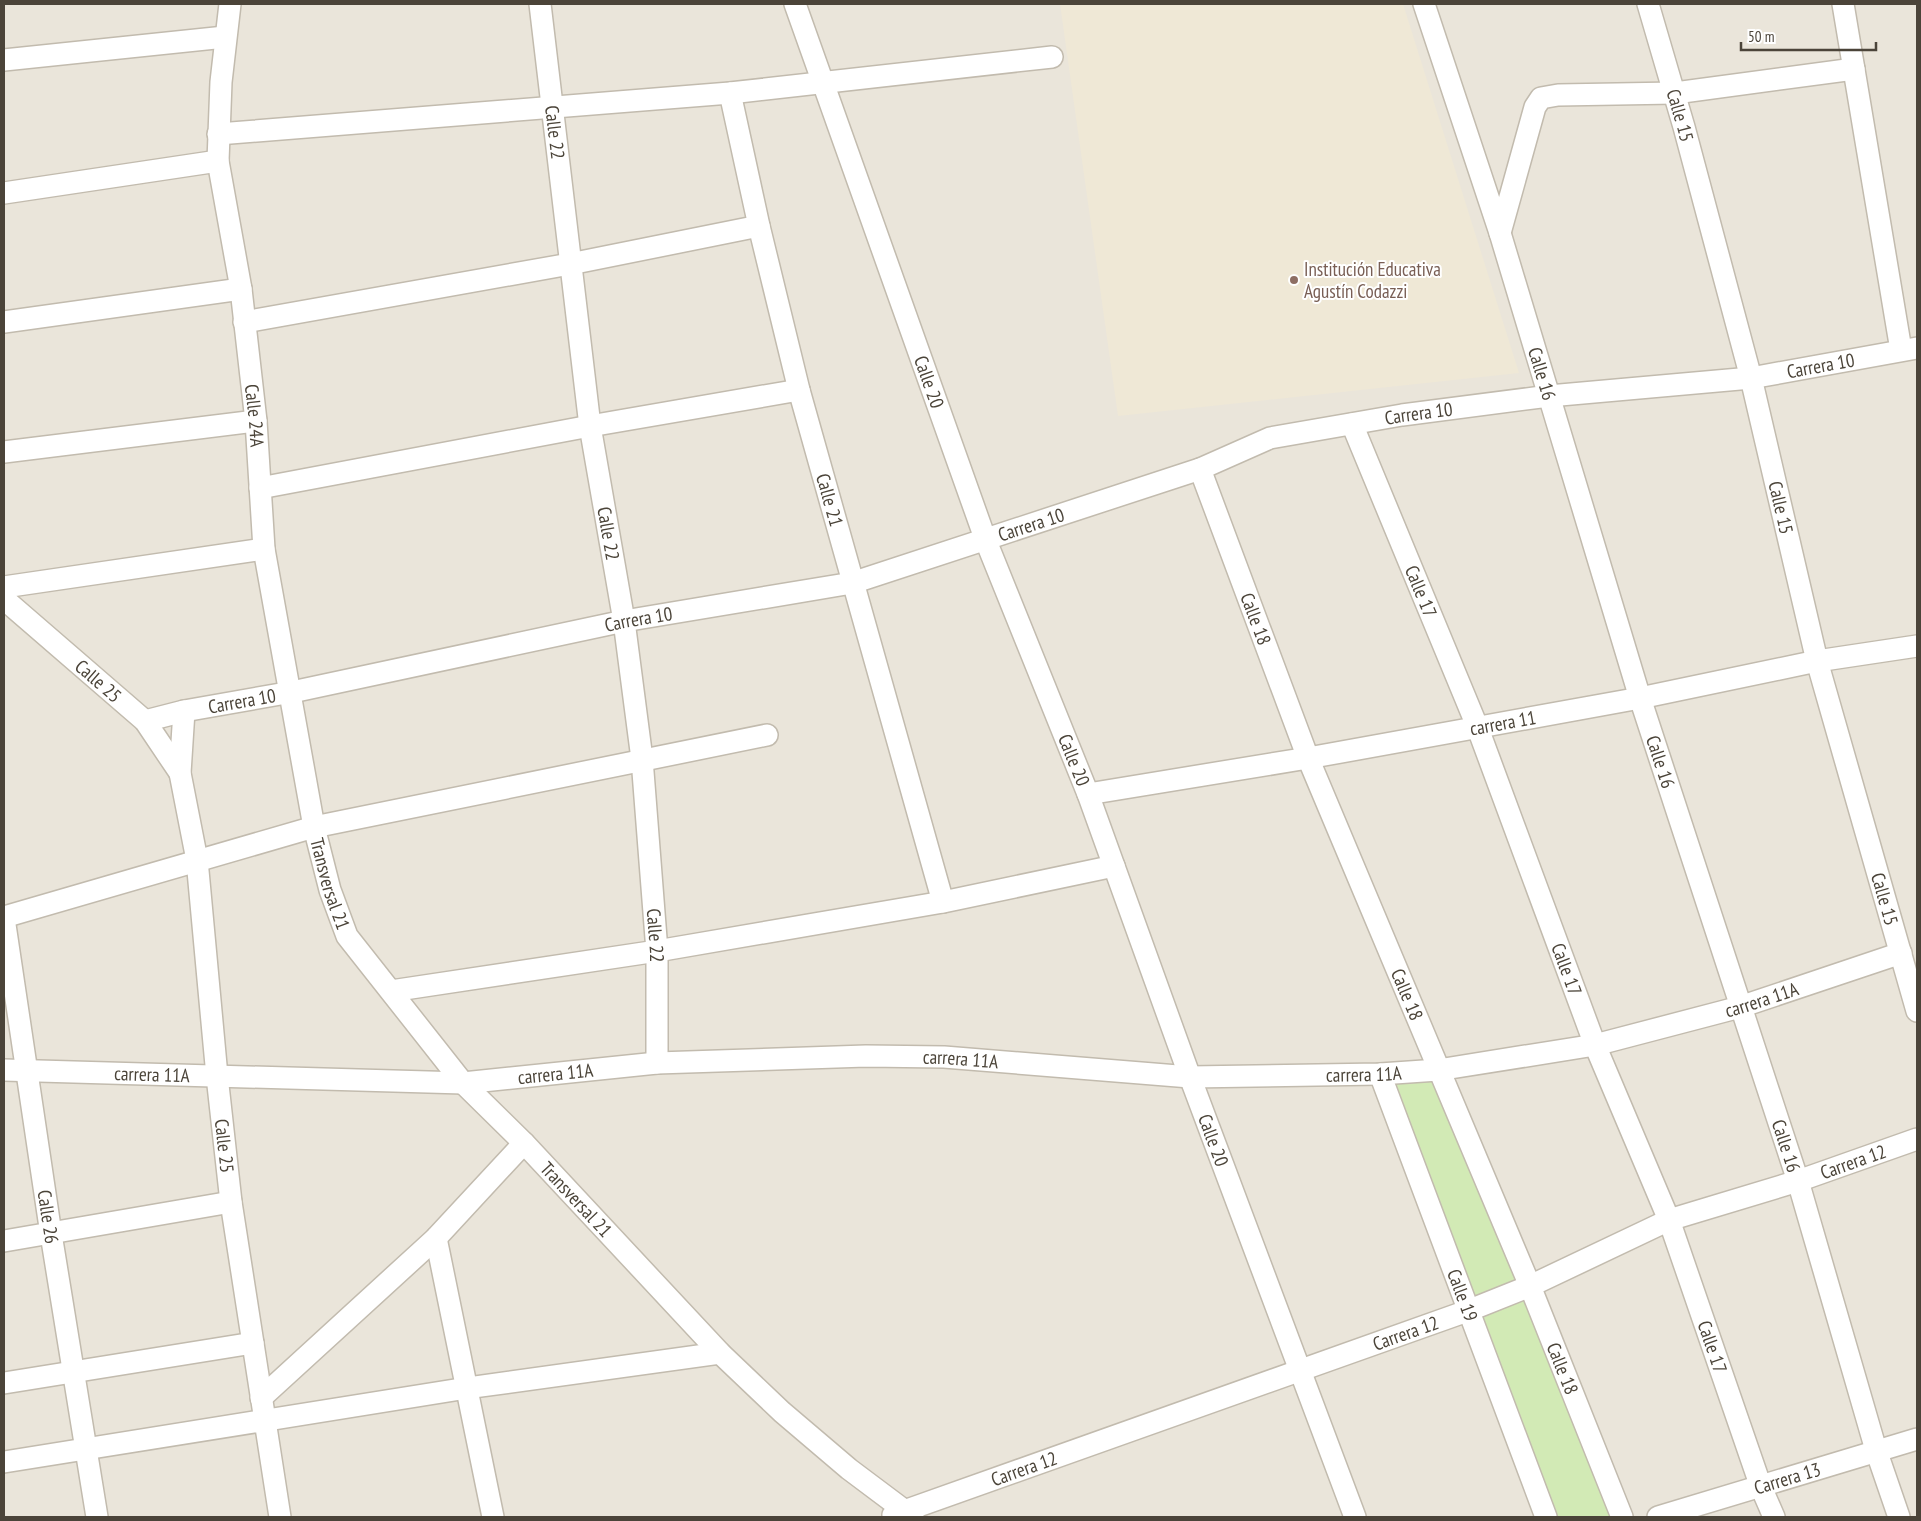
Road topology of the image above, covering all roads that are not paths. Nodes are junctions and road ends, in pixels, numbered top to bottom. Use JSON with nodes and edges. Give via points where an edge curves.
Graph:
{"nodes":[{"id":1,"x":230,"y":4,"type":"edge"},
{"id":2,"x":540,"y":4,"type":"edge"},
{"id":3,"x":795,"y":4,"type":"edge"},
{"id":4,"x":1424,"y":4,"type":"edge"},
{"id":5,"x":1648,"y":4,"type":"edge"},
{"id":6,"x":1843,"y":4,"type":"edge"},
{"id":7,"x":224,"y":37,"type":"junction"},
{"id":8,"x":1052,"y":56,"type":"dead end"},
{"id":9,"x":4,"y":60,"type":"edge"},
{"id":10,"x":1854,"y":69,"type":"junction"},
{"id":11,"x":822,"y":83,"type":"junction"},
{"id":12,"x":730,"y":93,"type":"junction"},
{"id":13,"x":1675,"y":93,"type":"junction"},
{"id":14,"x":552,"y":108,"type":"junction"},
{"id":15,"x":218,"y":134,"type":"junction"},
{"id":16,"x":218,"y":161,"type":"junction"},
{"id":17,"x":4,"y":193,"type":"edge"},
{"id":18,"x":759,"y":226,"type":"junction"},
{"id":19,"x":1500,"y":233,"type":"junction"},
{"id":20,"x":570,"y":264,"type":"junction"},
{"id":21,"x":241,"y":289,"type":"junction"},
{"id":22,"x":4,"y":322,"type":"edge"},
{"id":23,"x":244,"y":322,"type":"junction"},
{"id":24,"x":1909,"y":349,"type":"edge"},
{"id":25,"x":1751,"y":378,"type":"junction"},
{"id":26,"x":799,"y":390,"type":"junction"},
{"id":27,"x":1549,"y":396,"type":"junction"},
{"id":28,"x":256,"y":421,"type":"junction"},
{"id":29,"x":1352,"y":424,"type":"junction"},
{"id":30,"x":590,"y":426,"type":"junction"},
{"id":31,"x":4,"y":452,"type":"edge"},
{"id":32,"x":1200,"y":469,"type":"junction"},
{"id":33,"x":260,"y":488,"type":"junction"},
{"id":34,"x":986,"y":540,"type":"junction"},
{"id":35,"x":264,"y":549,"type":"junction"},
{"id":36,"x":852,"y":583,"type":"junction"},
{"id":37,"x":4,"y":587,"type":"edge"},
{"id":38,"x":4,"y":599,"type":"edge"},
{"id":39,"x":624,"y":621,"type":"junction"},
{"id":40,"x":1917,"y":646,"type":"edge"},
{"id":41,"x":1817,"y":661,"type":"junction"},
{"id":42,"x":292,"y":692,"type":"junction"},
{"id":43,"x":1640,"y":698,"type":"junction"},
{"id":44,"x":184,"y":711,"type":"junction"},
{"id":45,"x":145,"y":721,"type":"junction"},
{"id":46,"x":1477,"y":726,"type":"junction"},
{"id":47,"x":767,"y":735,"type":"dead end"},
{"id":48,"x":1308,"y":758,"type":"junction"},
{"id":49,"x":642,"y":759,"type":"junction"},
{"id":50,"x":180,"y":773,"type":"junction"},
{"id":51,"x":1088,"y":794,"type":"junction"},
{"id":52,"x":314,"y":827,"type":"junction"},
{"id":53,"x":197,"y":860,"type":"junction"},
{"id":54,"x":1114,"y":866,"type":"junction"},
{"id":55,"x":944,"y":902,"type":"junction"},
{"id":56,"x":4,"y":917,"type":"edge"},
{"id":57,"x":657,"y":951,"type":"junction"},
{"id":58,"x":1901,"y":954,"type":"junction"},
{"id":59,"x":391,"y":991,"type":"junction"},
{"id":60,"x":1740,"y":1007,"type":"junction"},
{"id":61,"x":1917,"y":1011,"type":"edge"},
{"id":62,"x":1595,"y":1045,"type":"junction"},
{"id":63,"x":657,"y":1063,"type":"junction"},
{"id":64,"x":4,"y":1070,"type":"edge"},
{"id":65,"x":1438,"y":1070,"type":"junction"},
{"id":66,"x":27,"y":1071,"type":"junction"},
{"id":67,"x":1380,"y":1074,"type":"junction"},
{"id":68,"x":217,"y":1076,"type":"junction"},
{"id":69,"x":1190,"y":1077,"type":"junction"},
{"id":70,"x":463,"y":1083,"type":"junction"},
{"id":71,"x":1917,"y":1139,"type":"edge"},
{"id":72,"x":524,"y":1143,"type":"junction"},
{"id":73,"x":1798,"y":1181,"type":"junction"},
{"id":74,"x":231,"y":1202,"type":"junction"},
{"id":75,"x":1668,"y":1220,"type":"junction"},
{"id":76,"x":51,"y":1234,"type":"junction"},
{"id":77,"x":436,"y":1238,"type":"junction"},
{"id":78,"x":4,"y":1241,"type":"edge"},
{"id":79,"x":1530,"y":1286,"type":"junction"},
{"id":80,"x":1470,"y":1310,"type":"junction"},
{"id":81,"x":253,"y":1343,"type":"junction"},
{"id":82,"x":720,"y":1353,"type":"junction"},
{"id":83,"x":1300,"y":1371,"type":"junction"},
{"id":84,"x":74,"y":1373,"type":"junction"},
{"id":85,"x":4,"y":1383,"type":"edge"},
{"id":86,"x":467,"y":1388,"type":"junction"},
{"id":87,"x":261,"y":1398,"type":"junction"},
{"id":88,"x":264,"y":1421,"type":"junction"},
{"id":89,"x":1917,"y":1439,"type":"edge"},
{"id":90,"x":85,"y":1448,"type":"junction"},
{"id":91,"x":1876,"y":1450,"type":"junction"},
{"id":92,"x":4,"y":1462,"type":"edge"},
{"id":93,"x":1762,"y":1487,"type":"junction"},
{"id":94,"x":902,"y":1515,"type":"edge"},
{"id":95,"x":97,"y":1517,"type":"edge"},
{"id":96,"x":280,"y":1517,"type":"edge"},
{"id":97,"x":493,"y":1517,"type":"edge"},
{"id":98,"x":1355,"y":1517,"type":"edge"},
{"id":99,"x":1546,"y":1517,"type":"edge"},
{"id":100,"x":1622,"y":1517,"type":"edge"},
{"id":101,"x":1658,"y":1517,"type":"edge"},
{"id":102,"x":1774,"y":1517,"type":"edge"},
{"id":103,"x":1899,"y":1517,"type":"edge"}],
"edges":[{"from":1,"to":7,"type":"street","name":"Calle 24A"},
{"from":2,"to":14,"type":"street","name":"Calle 22"},
{"from":3,"to":11,"type":"street","name":"Calle 20"},
{"from":4,"to":19,"type":"street","name":"Calle 16"},
{"from":5,"to":13,"type":"street","name":"Calle 15"},
{"from":6,"to":10,"type":"street"},
{"from":7,"to":9,"type":"street"},
{"from":7,"to":15,"type":"street","name":"Calle 24A"},
{"from":8,"to":11,"type":"street"},
{"from":10,"to":13,"type":"street"},
{"from":10,"to":24,"type":"street"},
{"from":11,"to":12,"type":"street"},
{"from":11,"to":34,"type":"street","name":"Calle 20"},
{"from":12,"to":14,"type":"street"},
{"from":12,"to":18,"type":"street","name":"Calle 21"},
{"from":13,"to":19,"type":"street","via":[[1542,98],[1535,107]]},
{"from":13,"to":25,"type":"street","name":"Calle 15"},
{"from":14,"to":15,"type":"street"},
{"from":14,"to":20,"type":"street","name":"Calle 22"},
{"from":15,"to":16,"type":"street","name":"Calle 24A"},
{"from":16,"to":17,"type":"street"},
{"from":16,"to":21,"type":"street","name":"Calle 24A"},
{"from":18,"to":20,"type":"street"},
{"from":18,"to":26,"type":"street","name":"Calle 21"},
{"from":19,"to":27,"type":"street","name":"Calle 16"},
{"from":20,"to":23,"type":"street"},
{"from":20,"to":30,"type":"street","name":"Calle 22"},
{"from":21,"to":22,"type":"street"},
{"from":21,"to":23,"type":"street","name":"Calle 24A"},
{"from":23,"to":28,"type":"street","name":"Calle 24A"},
{"from":24,"to":25,"type":"street","name":"Carrera 10"},
{"from":25,"to":27,"type":"street","name":"Carrera 10"},
{"from":25,"to":41,"type":"street","name":"Calle 15"},
{"from":26,"to":30,"type":"street"},
{"from":26,"to":36,"type":"street","name":"Calle 21"},
{"from":27,"to":29,"type":"street","name":"Carrera 10"},
{"from":27,"to":43,"type":"street","name":"Calle 16"},
{"from":28,"to":31,"type":"street"},
{"from":28,"to":33,"type":"street","name":"Calle 24A"},
{"from":29,"to":32,"type":"street","name":"Carrera 10","via":[[1270,438]]},
{"from":29,"to":46,"type":"street","name":"Calle 17"},
{"from":30,"to":33,"type":"street"},
{"from":30,"to":39,"type":"street","name":"Calle 22"},
{"from":32,"to":34,"type":"street","name":"Carrera 10"},
{"from":32,"to":48,"type":"street","name":"Calle 18"},
{"from":33,"to":35,"type":"street","name":"Calle 24A"},
{"from":34,"to":36,"type":"street","name":"Carrera 10"},
{"from":34,"to":51,"type":"street","name":"Calle 20"},
{"from":35,"to":37,"type":"street"},
{"from":35,"to":42,"type":"street","name":"Calle 24A"},
{"from":36,"to":39,"type":"street","name":"Carrera 10"},
{"from":36,"to":55,"type":"street","name":"Calle 21"},
{"from":38,"to":45,"type":"street","name":"Calle 25"},
{"from":39,"to":42,"type":"street","name":"Carrera 10"},
{"from":39,"to":49,"type":"street","name":"Calle 22"},
{"from":40,"to":41,"type":"street","name":"carrera 11"},
{"from":41,"to":43,"type":"street","name":"carrera 11"},
{"from":41,"to":58,"type":"street","name":"Calle 15"},
{"from":42,"to":44,"type":"street","name":"Carrera 10"},
{"from":42,"to":52,"type":"street","name":"Calle 24A"},
{"from":43,"to":46,"type":"street","name":"carrera 11"},
{"from":43,"to":60,"type":"street","name":"Calle 16"},
{"from":44,"to":45,"type":"street","name":"Carrera 10"},
{"from":44,"to":50,"type":"street","name":"Calle 25"},
{"from":45,"to":50,"type":"street","name":"Calle 25"},
{"from":46,"to":48,"type":"street","name":"carrera 11"},
{"from":46,"to":62,"type":"street","name":"Calle 17"},
{"from":47,"to":49,"type":"street"},
{"from":48,"to":51,"type":"street","name":"carrera 11"},
{"from":48,"to":65,"type":"street","name":"Calle 18"},
{"from":49,"to":52,"type":"street"},
{"from":49,"to":57,"type":"street","name":"Calle 22"},
{"from":50,"to":53,"type":"street","name":"Calle 25"},
{"from":51,"to":54,"type":"street","name":"Calle 20"},
{"from":52,"to":53,"type":"street"},
{"from":52,"to":59,"type":"street","name":"Transversal 21","via":[[330,890],[347,936]]},
{"from":53,"to":56,"type":"street"},
{"from":53,"to":68,"type":"street","name":"Calle 25"},
{"from":54,"to":55,"type":"street"},
{"from":54,"to":69,"type":"street","name":"Calle 20"},
{"from":55,"to":57,"type":"street"},
{"from":56,"to":66,"type":"street","name":"Calle 26"},
{"from":57,"to":59,"type":"street"},
{"from":57,"to":63,"type":"street","name":"Calle 22"},
{"from":58,"to":60,"type":"street","name":"carrera 11A"},
{"from":58,"to":61,"type":"street","name":"Calle 15"},
{"from":59,"to":70,"type":"street","name":"Transversal 21"},
{"from":60,"to":62,"type":"street","name":"carrera 11A"},
{"from":60,"to":73,"type":"street","name":"Calle 16"},
{"from":62,"to":65,"type":"street","name":"carrera 11A"},
{"from":62,"to":75,"type":"street","name":"Calle 17"},
{"from":63,"to":69,"type":"street","name":"carrera 11A","via":[[866,1056],[944,1057]]},
{"from":63,"to":70,"type":"street","name":"carrera 11A"},
{"from":64,"to":66,"type":"street","name":"carrera 11A"},
{"from":65,"to":67,"type":"street","name":"carrera 11A"},
{"from":65,"to":79,"type":"street","name":"Calle 18"},
{"from":66,"to":68,"type":"street","name":"carrera 11A"},
{"from":66,"to":76,"type":"street","name":"Calle 26"},
{"from":67,"to":69,"type":"street","name":"carrera 11A"},
{"from":67,"to":80,"type":"street","name":"Calle 19"},
{"from":68,"to":70,"type":"street","name":"carrera 11A"},
{"from":68,"to":74,"type":"street","name":"Calle 25"},
{"from":69,"to":83,"type":"street","name":"Calle 20"},
{"from":70,"to":72,"type":"street","name":"Transversal 21"},
{"from":71,"to":73,"type":"street","name":"Carrera 12"},
{"from":72,"to":77,"type":"street"},
{"from":72,"to":82,"type":"street","name":"Transversal 21"},
{"from":73,"to":75,"type":"street","name":"Carrera 12"},
{"from":73,"to":91,"type":"street","name":"Calle 16"},
{"from":74,"to":76,"type":"street"},
{"from":74,"to":81,"type":"street","name":"Calle 25"},
{"from":75,"to":79,"type":"street","name":"Carrera 12"},
{"from":75,"to":93,"type":"street","name":"Calle 17"},
{"from":76,"to":78,"type":"street"},
{"from":76,"to":84,"type":"street","name":"Calle 26"},
{"from":77,"to":86,"type":"street"},
{"from":77,"to":87,"type":"street"},
{"from":79,"to":80,"type":"street","name":"Carrera 12"},
{"from":79,"to":100,"type":"street","name":"Calle 18"},
{"from":80,"to":83,"type":"street","name":"Carrera 12"},
{"from":80,"to":99,"type":"street","name":"Calle 19"},
{"from":81,"to":84,"type":"street"},
{"from":81,"to":87,"type":"street","name":"Calle 25"},
{"from":82,"to":86,"type":"street"},
{"from":82,"to":94,"type":"street","name":"Transversal 21","via":[[782,1412]]},
{"from":83,"to":94,"type":"street","name":"Carrera 12"},
{"from":83,"to":98,"type":"street","name":"Calle 20"},
{"from":84,"to":85,"type":"street"},
{"from":84,"to":90,"type":"street","name":"Calle 26"},
{"from":86,"to":88,"type":"street"},
{"from":86,"to":97,"type":"street"},
{"from":87,"to":88,"type":"street","name":"Calle 25"},
{"from":88,"to":90,"type":"street"},
{"from":88,"to":96,"type":"street","name":"Calle 25"},
{"from":89,"to":91,"type":"street","name":"Carrera 13"},
{"from":90,"to":92,"type":"street"},
{"from":90,"to":95,"type":"street","name":"Calle 26"},
{"from":91,"to":93,"type":"street","name":"Carrera 13"},
{"from":91,"to":103,"type":"street","name":"Calle 16"},
{"from":93,"to":101,"type":"street","name":"Carrera 13"},
{"from":93,"to":102,"type":"street","name":"Calle 17"}]}
